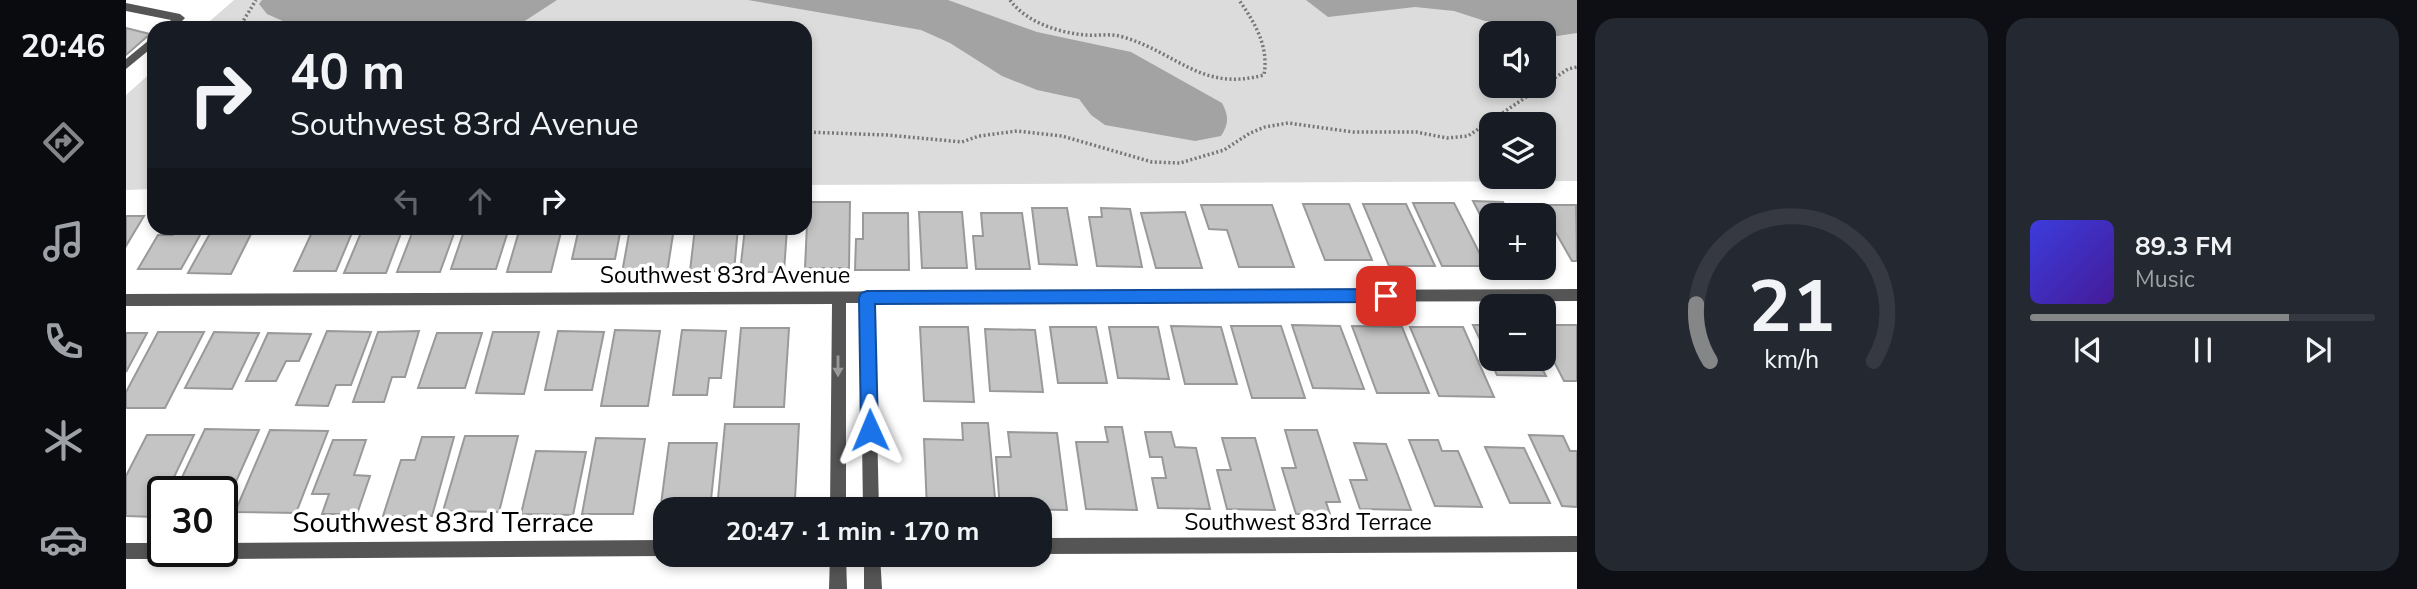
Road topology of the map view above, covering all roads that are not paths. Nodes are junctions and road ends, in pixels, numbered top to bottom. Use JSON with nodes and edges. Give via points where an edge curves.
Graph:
{"nodes":[{"id":1,"x":126,"y":7,"type":"edge"},
{"id":2,"x":176,"y":21,"type":"edge"},
{"id":3,"x":147,"y":46,"type":"edge"},
{"id":4,"x":126,"y":65,"type":"edge"},
{"id":5,"x":1577,"y":295,"type":"edge"},
{"id":6,"x":839,"y":297,"type":"junction"},
{"id":7,"x":867,"y":298,"type":"junction"},
{"id":8,"x":126,"y":300,"type":"edge"},
{"id":9,"x":838,"y":497,"type":"edge"},
{"id":10,"x":871,"y":497,"type":"edge"},
{"id":11,"x":1577,"y":544,"type":"edge"},
{"id":12,"x":1052,"y":546,"type":"edge"},
{"id":13,"x":653,"y":548,"type":"edge"},
{"id":14,"x":126,"y":551,"type":"edge"},
{"id":15,"x":147,"y":551,"type":"edge"},
{"id":16,"x":238,"y":551,"type":"edge"},
{"id":17,"x":838,"y":567,"type":"edge"},
{"id":18,"x":872,"y":567,"type":"edge"},
{"id":19,"x":838,"y":589,"type":"edge"},
{"id":20,"x":873,"y":589,"type":"edge"}],
"edges":[{"from":1,"to":2,"type":"street","via":[[180,18]]},
{"from":3,"to":4,"type":"street"},
{"from":5,"to":7,"type":"street","name":"Southwest 83rd Avenue"},
{"from":6,"to":7,"type":"street","name":"Southwest 83rd Avenue"},
{"from":6,"to":8,"type":"street","name":"Southwest 83rd Avenue"},
{"from":6,"to":9,"type":"street","one_way":true},
{"from":7,"to":10,"type":"street"},
{"from":11,"to":12,"type":"street","name":"Southwest 83rd Terrace"},
{"from":13,"to":16,"type":"street","name":"Southwest 83rd Terrace"},
{"from":14,"to":15,"type":"street"},
{"from":17,"to":19,"type":"street"},
{"from":18,"to":20,"type":"street"}]}
